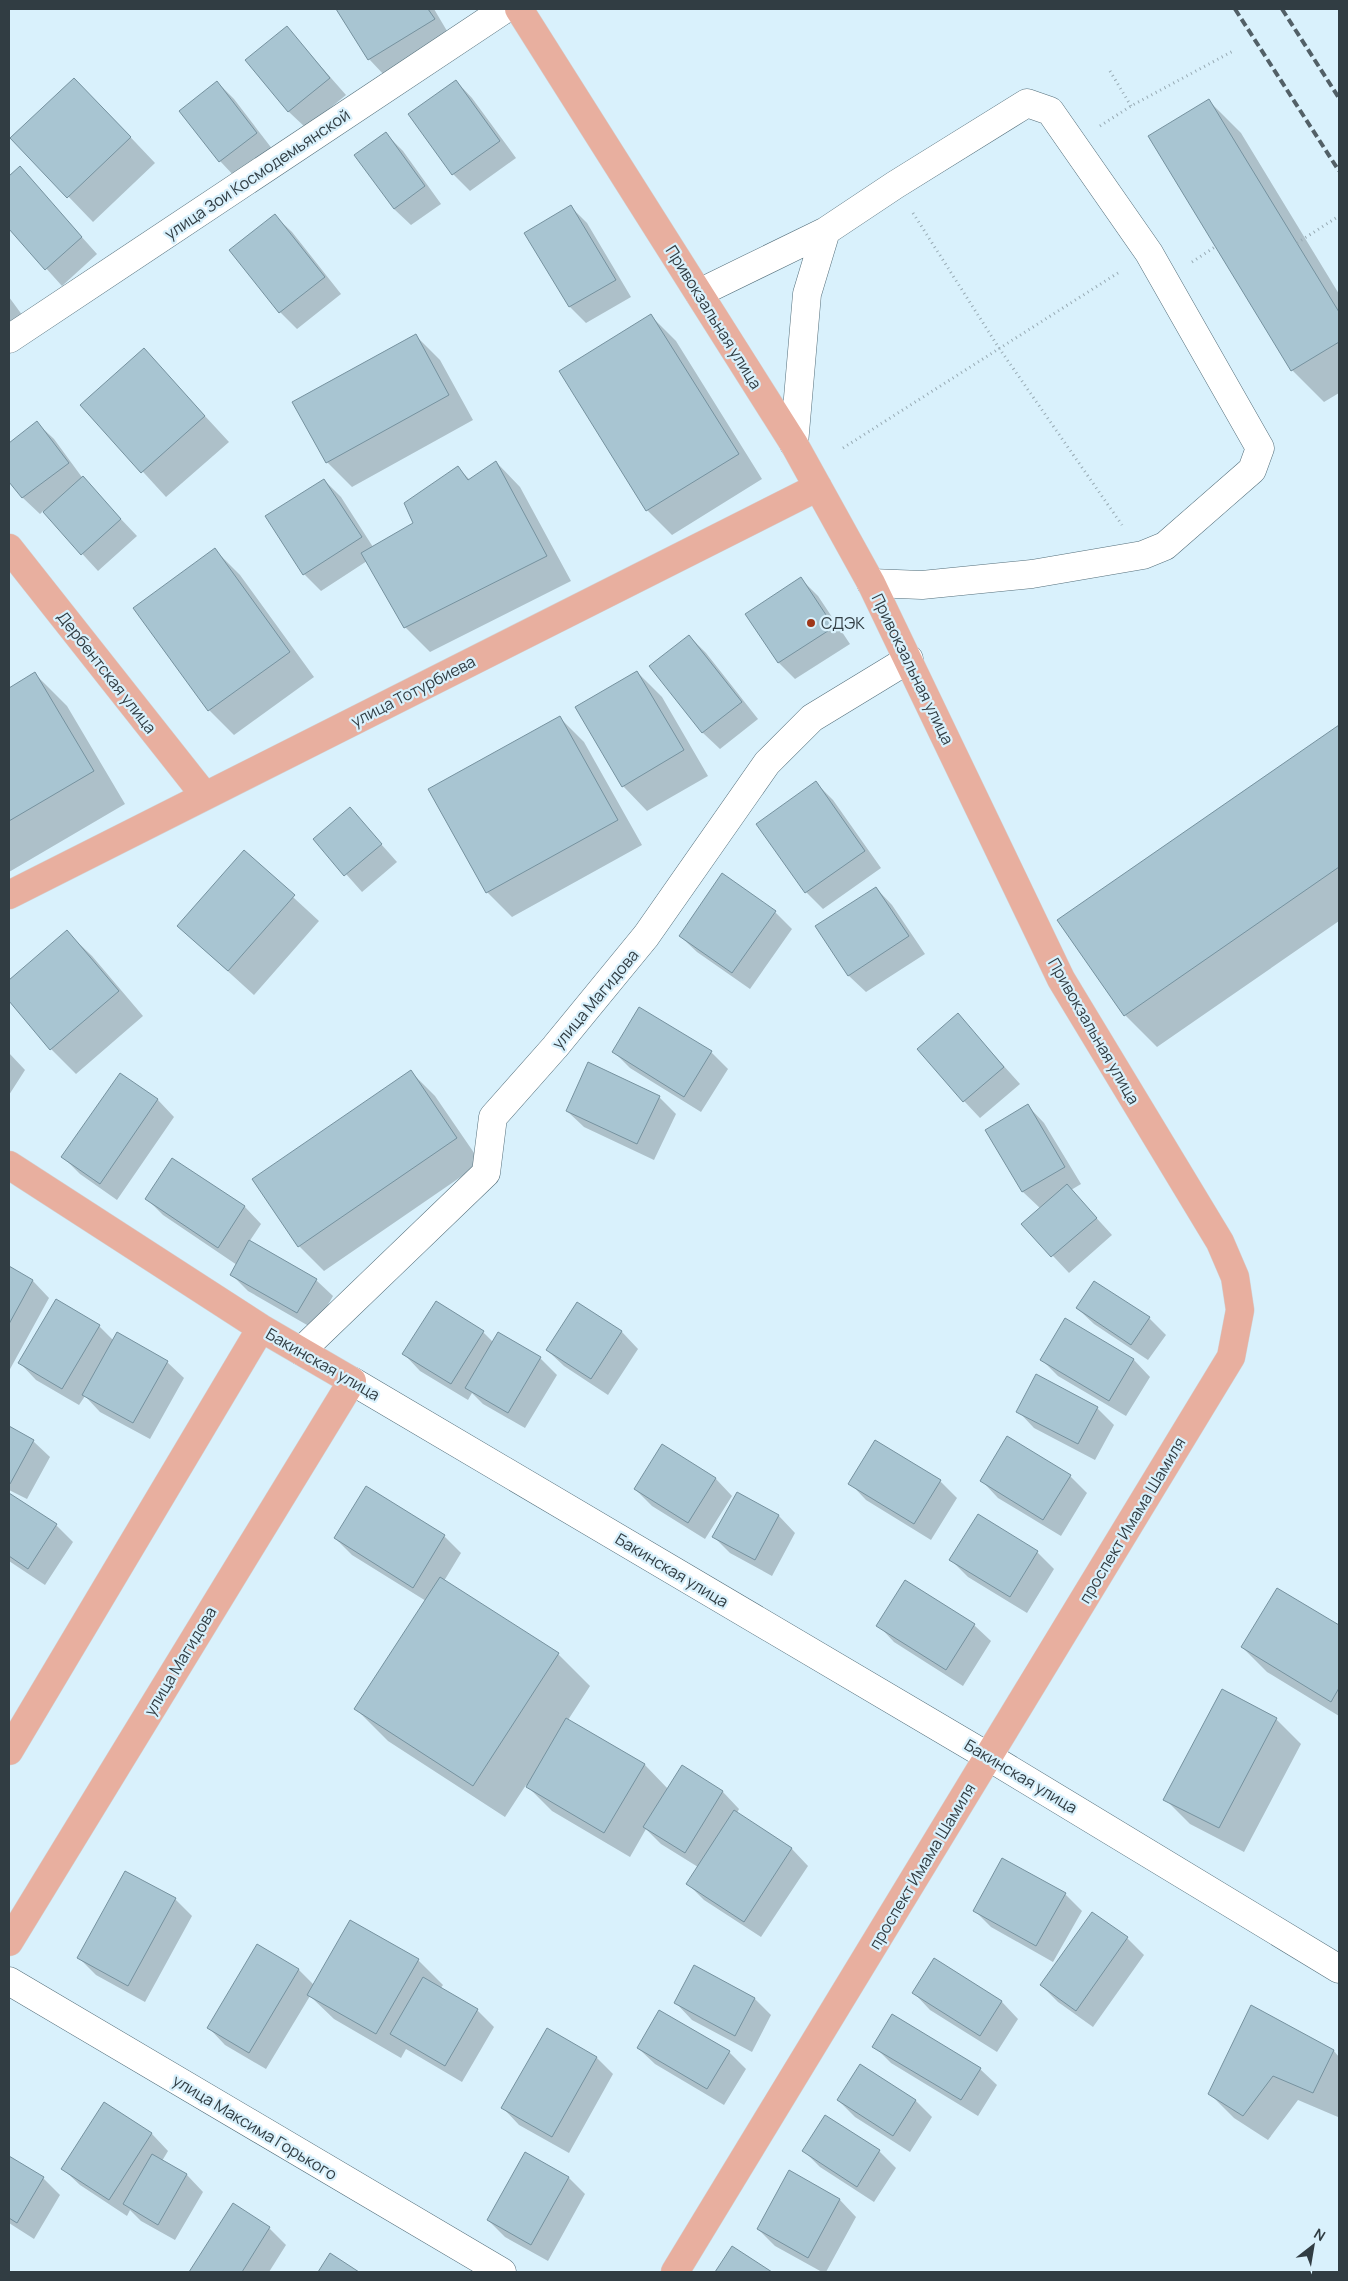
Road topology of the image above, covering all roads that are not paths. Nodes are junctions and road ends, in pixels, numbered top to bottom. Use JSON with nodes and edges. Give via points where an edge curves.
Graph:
{"nodes":[{"id":1,"x":505,"y":9,"type":"edge"},
{"id":2,"x":518,"y":9,"type":"edge"},
{"id":3,"x":826,"y":231,"type":"junction"},
{"id":4,"x":699,"y":293,"type":"junction"},
{"id":5,"x":9,"y":339,"type":"edge"},
{"id":6,"x":794,"y":444,"type":"junction"},
{"id":7,"x":818,"y":487,"type":"junction"},
{"id":8,"x":9,"y":548,"type":"edge"},
{"id":9,"x":871,"y":584,"type":"junction"},
{"id":10,"x":909,"y":659,"type":"junction"},
{"id":11,"x":205,"y":796,"type":"junction"},
{"id":12,"x":9,"y":895,"type":"edge"},
{"id":13,"x":9,"y":1165,"type":"edge"},
{"id":14,"x":261,"y":1328,"type":"junction"},
{"id":15,"x":301,"y":1351,"type":"junction"},
{"id":16,"x":1231,"y":1358,"type":"joint"},
{"id":17,"x":352,"y":1381,"type":"junction"},
{"id":18,"x":9,"y":1751,"type":"edge"},
{"id":19,"x":989,"y":1757,"type":"junction"},
{"id":20,"x":9,"y":1942,"type":"edge"},
{"id":21,"x":1339,"y":1968,"type":"edge"},
{"id":22,"x":9,"y":1981,"type":"edge"},
{"id":23,"x":502,"y":2272,"type":"edge"},
{"id":24,"x":675,"y":2272,"type":"edge"}],
"edges":[{"from":1,"to":5,"type":"street","name":"улица Зои Космодемьянской"},
{"from":2,"to":4,"type":"main road","name":"Привокзальная улица"},
{"from":3,"to":4,"type":"street"},
{"from":3,"to":6,"type":"street","via":[[808,294]]},
{"from":3,"to":9,"type":"street","via":[[1027,103],[1050,111],[1149,252],[1260,448],[1252,470],[1165,546],[1143,555],[1032,574],[922,585]]},
{"from":4,"to":6,"type":"main road","name":"Привокзальная улица"},
{"from":6,"to":7,"type":"main road","name":"Привокзальная улица"},
{"from":7,"to":9,"type":"main road","name":"Привокзальная улица"},
{"from":7,"to":11,"type":"main road","name":"улица Тотурбиева"},
{"from":8,"to":11,"type":"main road","name":"Дербентская улица"},
{"from":9,"to":10,"type":"main road","name":"Привокзальная улица"},
{"from":10,"to":15,"type":"street","name":"улица Магидова","via":[[812,718],[767,763],[646,936],[493,1117],[486,1174]]},
{"from":10,"to":16,"type":"main road","name":"Привокзальная улица","via":[[1061,979],[1220,1242],[1235,1277],[1240,1310]]},
{"from":11,"to":12,"type":"main road","name":"улица Тотурбиева"},
{"from":13,"to":14,"type":"main road","name":"Бакинская улица"},
{"from":14,"to":15,"type":"main road","name":"Бакинская улица"},
{"from":14,"to":18,"type":"main road"},
{"from":15,"to":17,"type":"main road","name":"Бакинская улица"},
{"from":16,"to":19,"type":"main road","name":"проспект Имама Шамиля"},
{"from":17,"to":19,"type":"street","name":"Бакинская улица"},
{"from":17,"to":20,"type":"main road","name":"улица Магидова"},
{"from":19,"to":21,"type":"street","name":"Бакинская улица"},
{"from":19,"to":24,"type":"main road","name":"проспект Имама Шамиля"},
{"from":22,"to":23,"type":"street","name":"улица Максима Горького"}]}
